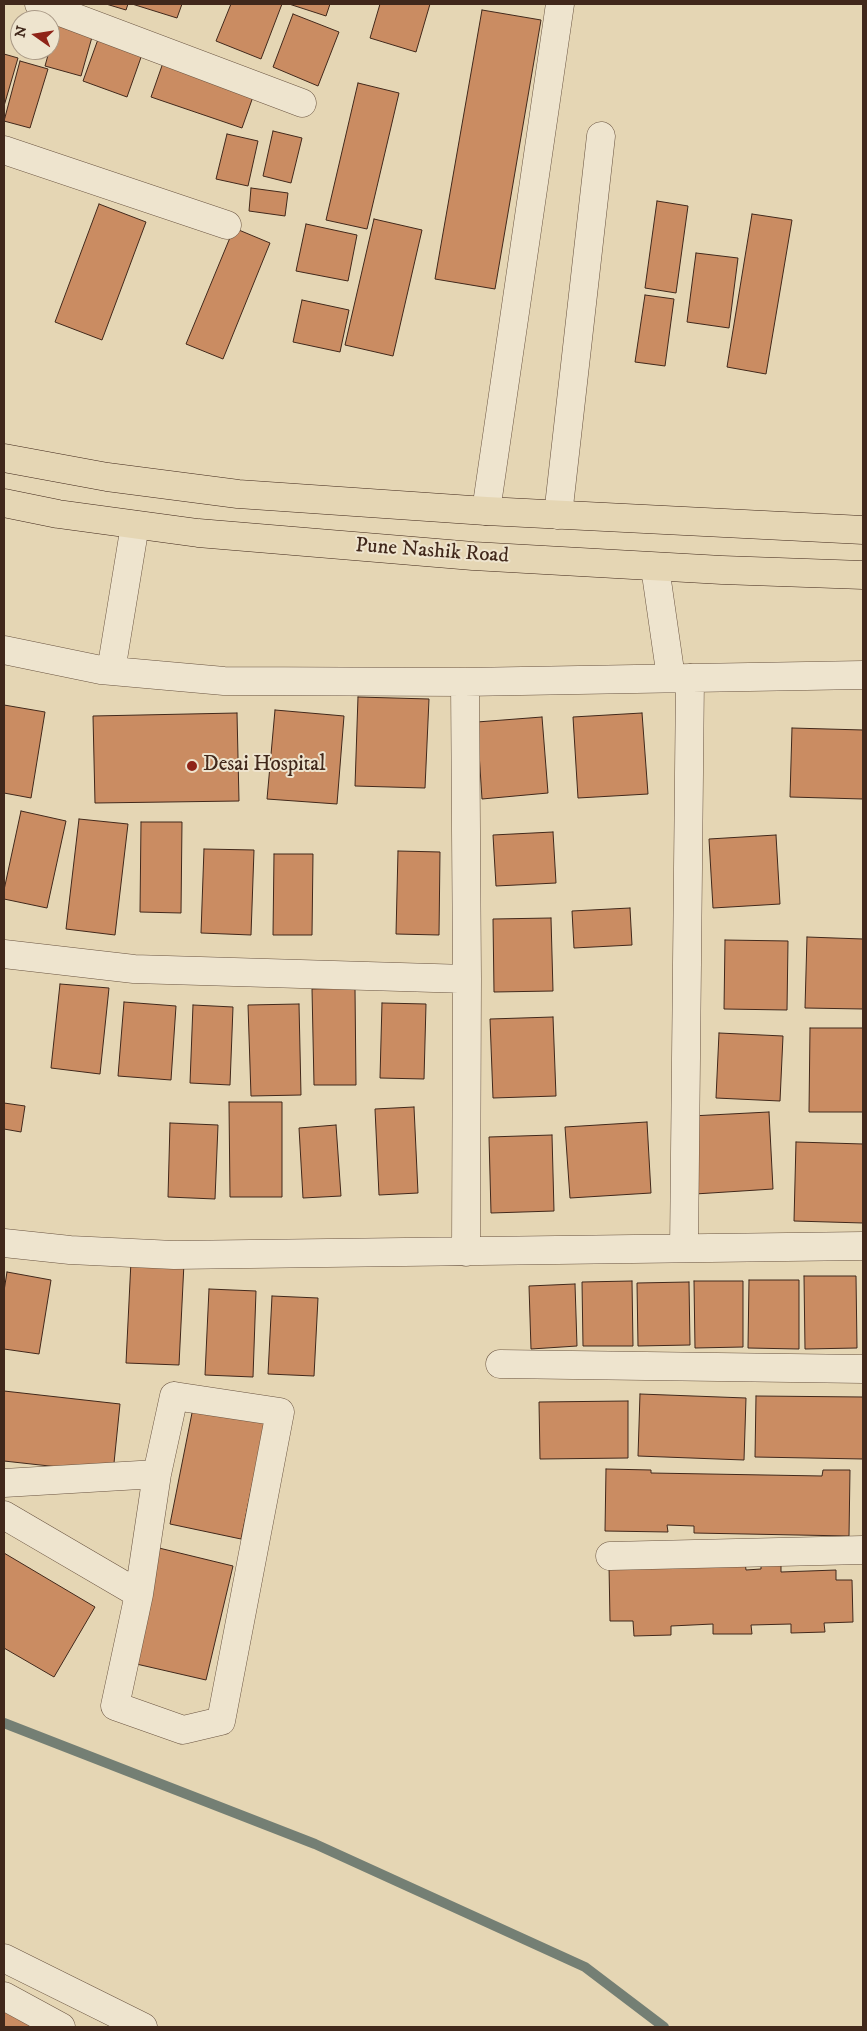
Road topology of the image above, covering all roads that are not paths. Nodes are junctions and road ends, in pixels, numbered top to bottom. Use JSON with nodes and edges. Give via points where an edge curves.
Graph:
{"nodes":[{"id":1,"x":39,"y":4,"type":"edge"},
{"id":2,"x":560,"y":4,"type":"edge"},
{"id":3,"x":302,"y":103,"type":"dead end"},
{"id":4,"x":601,"y":136,"type":"dead end"},
{"id":5,"x":4,"y":150,"type":"edge"},
{"id":6,"x":227,"y":225,"type":"dead end"},
{"id":7,"x":4,"y":458,"type":"edge"},
{"id":8,"x":4,"y":503,"type":"edge"},
{"id":9,"x":486,"y":511,"type":"junction"},
{"id":10,"x":558,"y":515,"type":"junction"},
{"id":11,"x":135,"y":525,"type":"junction"},
{"id":12,"x":863,"y":530,"type":"edge"},
{"id":13,"x":655,"y":567,"type":"junction"},
{"id":14,"x":863,"y":575,"type":"edge"},
{"id":15,"x":4,"y":650,"type":"edge"},
{"id":16,"x":111,"y":671,"type":"junction"},
{"id":17,"x":863,"y":676,"type":"edge"},
{"id":18,"x":681,"y":678,"type":"junction"},
{"id":19,"x":465,"y":682,"type":"junction"},
{"id":20,"x":4,"y":954,"type":"edge"},
{"id":21,"x":467,"y":979,"type":"junction"},
{"id":22,"x":4,"y":1243,"type":"edge"},
{"id":23,"x":863,"y":1246,"type":"edge"},
{"id":24,"x":684,"y":1248,"type":"junction"},
{"id":25,"x":466,"y":1252,"type":"junction"},
{"id":26,"x":500,"y":1364,"type":"dead end"},
{"id":27,"x":863,"y":1369,"type":"edge"},
{"id":28,"x":157,"y":1474,"type":"junction"},
{"id":29,"x":4,"y":1483,"type":"edge"},
{"id":30,"x":4,"y":1515,"type":"edge"},
{"id":31,"x":863,"y":1550,"type":"edge"},
{"id":32,"x":610,"y":1556,"type":"dead end"},
{"id":33,"x":139,"y":1594,"type":"junction"},
{"id":34,"x":4,"y":1958,"type":"edge"},
{"id":35,"x":4,"y":1996,"type":"edge"},
{"id":36,"x":82,"y":1996,"type":"junction"},
{"id":37,"x":63,"y":2027,"type":"edge"},
{"id":38,"x":144,"y":2027,"type":"edge"}],
"edges":[{"from":1,"to":3,"type":"street"},
{"from":2,"to":9,"type":"street"},
{"from":4,"to":10,"type":"street"},
{"from":5,"to":6,"type":"street"},
{"from":7,"to":9,"type":"highway","name":"Pune Nashik Road","via":[[107,477],[238,494]]},
{"from":8,"to":11,"type":"highway","name":"Pune Nashik Road"},
{"from":9,"to":10,"type":"highway","name":"Pune Nashik Road"},
{"from":10,"to":12,"type":"highway","name":"Pune Nashik Road"},
{"from":11,"to":13,"type":"highway","name":"Pune Nashik Road","via":[[473,556]]},
{"from":11,"to":16,"type":"street"},
{"from":13,"to":14,"type":"highway","name":"Pune Nashik Road"},
{"from":13,"to":18,"type":"street"},
{"from":15,"to":16,"type":"street"},
{"from":16,"to":19,"type":"street","via":[[224,681]]},
{"from":17,"to":18,"type":"street"},
{"from":18,"to":19,"type":"street"},
{"from":18,"to":24,"type":"street"},
{"from":19,"to":21,"type":"street"},
{"from":20,"to":21,"type":"street","via":[[134,969]]},
{"from":21,"to":25,"type":"street"},
{"from":22,"to":25,"type":"street","via":[[174,1256]]},
{"from":23,"to":24,"type":"street"},
{"from":24,"to":25,"type":"street"},
{"from":26,"to":27,"type":"street"},
{"from":28,"to":29,"type":"street"},
{"from":28,"to":33,"type":"street"},
{"from":28,"to":33,"type":"street","via":[[174,1396],[280,1412],[221,1721],[183,1730],[115,1706]]},
{"from":30,"to":33,"type":"street"},
{"from":31,"to":32,"type":"street"},
{"from":34,"to":36,"type":"street"},
{"from":35,"to":37,"type":"street"},
{"from":36,"to":37,"type":"street"},
{"from":36,"to":38,"type":"street"}]}
